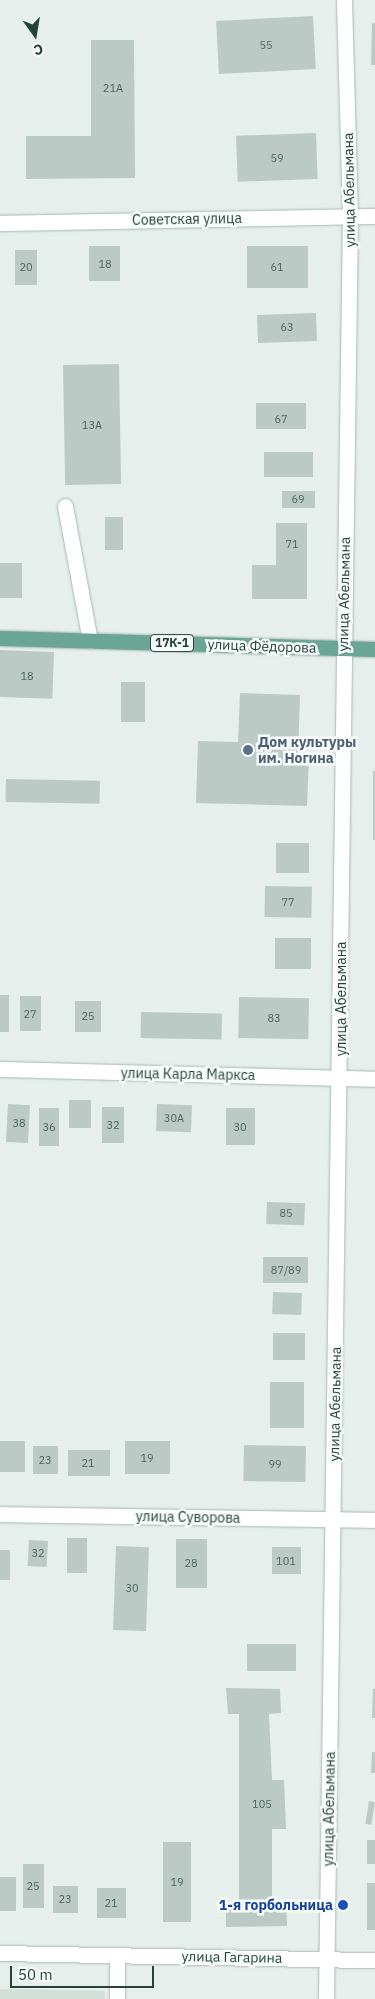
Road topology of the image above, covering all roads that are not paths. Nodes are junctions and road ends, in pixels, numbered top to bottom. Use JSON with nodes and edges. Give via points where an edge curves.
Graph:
{"nodes":[{"id":1,"x":344,"y":0,"type":"edge"},
{"id":2,"x":375,"y":216,"type":"edge"},
{"id":3,"x":350,"y":217,"type":"junction"},
{"id":4,"x":0,"y":223,"type":"edge"},
{"id":5,"x":64,"y":506,"type":"dead end"},
{"id":6,"x":0,"y":638,"type":"edge"},
{"id":7,"x":90,"y":640,"type":"junction"},
{"id":8,"x":343,"y":648,"type":"junction"},
{"id":9,"x":375,"y":649,"type":"edge"},
{"id":10,"x":0,"y":1069,"type":"edge"},
{"id":11,"x":340,"y":1078,"type":"junction"},
{"id":12,"x":375,"y":1079,"type":"edge"},
{"id":13,"x":0,"y":1514,"type":"edge"},
{"id":14,"x":334,"y":1519,"type":"junction"},
{"id":15,"x":375,"y":1520,"type":"edge"},
{"id":16,"x":0,"y":1953,"type":"edge"},
{"id":17,"x":117,"y":1955,"type":"junction"},
{"id":18,"x":327,"y":1959,"type":"junction"},
{"id":19,"x":375,"y":1960,"type":"edge"},
{"id":20,"x":117,"y":1999,"type":"edge"},
{"id":21,"x":326,"y":1999,"type":"edge"}],
"edges":[{"from":1,"to":3,"type":"street","name":"улица Абельмана"},
{"from":2,"to":3,"type":"street","name":"Советская улица"},
{"from":3,"to":4,"type":"street","name":"Советская улица"},
{"from":3,"to":8,"type":"street","name":"улица Абельмана"},
{"from":5,"to":7,"type":"street"},
{"from":6,"to":7,"type":"main road","name":"улица Фёдорова","number":"17К-1"},
{"from":7,"to":8,"type":"main road","name":"улица Фёдорова","number":"17К-1"},
{"from":8,"to":9,"type":"main road","name":"улица Фёдорова","number":"17К-1"},
{"from":8,"to":11,"type":"street","name":"улица Абельмана"},
{"from":10,"to":11,"type":"street","name":"улица Карла Маркса"},
{"from":11,"to":12,"type":"street","name":"улица Карла Маркса"},
{"from":11,"to":14,"type":"street","name":"улица Абельмана"},
{"from":13,"to":14,"type":"street","name":"улица Суворова"},
{"from":14,"to":15,"type":"street","name":"улица Суворова"},
{"from":14,"to":18,"type":"street","name":"улица Абельмана"},
{"from":16,"to":17,"type":"street","name":"улица Гагарина"},
{"from":17,"to":18,"type":"street","name":"улица Гагарина"},
{"from":17,"to":20,"type":"street"},
{"from":18,"to":19,"type":"street","name":"улица Гагарина"},
{"from":18,"to":21,"type":"street","name":"улица Абельмана"}]}
